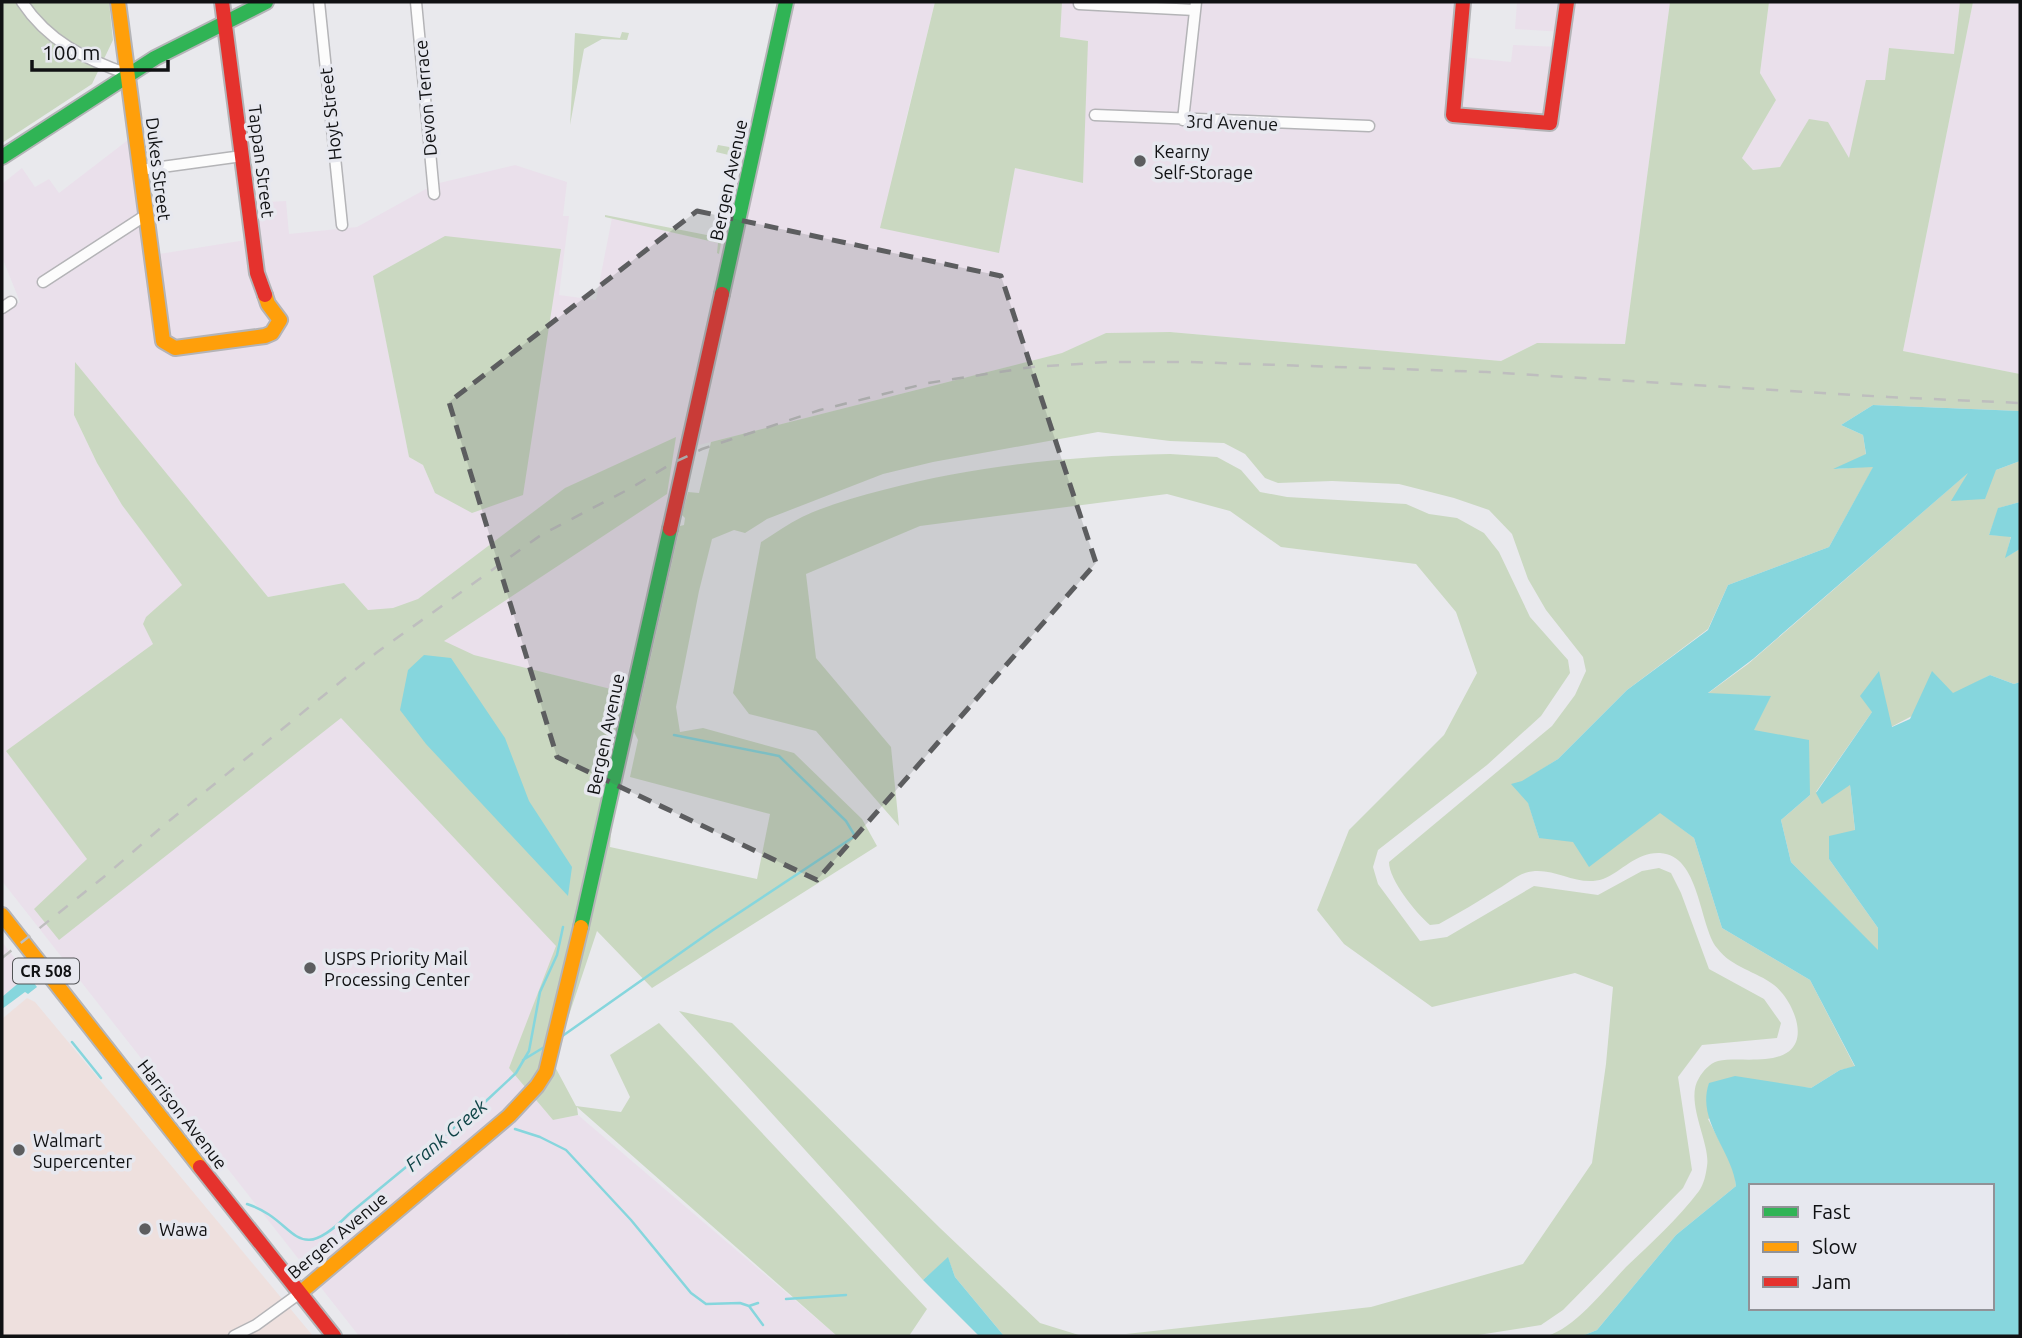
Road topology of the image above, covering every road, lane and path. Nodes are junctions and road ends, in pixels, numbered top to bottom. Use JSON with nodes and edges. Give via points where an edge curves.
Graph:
{"nodes":[{"id":1,"x":22,"y":2,"type":"edge"},
{"id":2,"x":118,"y":2,"type":"edge"},
{"id":3,"x":222,"y":2,"type":"edge"},
{"id":4,"x":266,"y":2,"type":"edge"},
{"id":5,"x":319,"y":2,"type":"edge"},
{"id":6,"x":416,"y":2,"type":"edge"},
{"id":7,"x":786,"y":2,"type":"edge"},
{"id":8,"x":1463,"y":2,"type":"edge"},
{"id":9,"x":1567,"y":2,"type":"edge"},
{"id":10,"x":1079,"y":3,"type":"edge"},
{"id":11,"x":1195,"y":6,"type":"edge"},
{"id":12,"x":224,"y":21,"type":"junction"},
{"id":13,"x":128,"y":74,"type":"junction"},
{"id":14,"x":1095,"y":115,"type":"dead end"},
{"id":15,"x":1183,"y":120,"type":"junction"},
{"id":16,"x":1369,"y":126,"type":"dead end"},
{"id":17,"x":242,"y":156,"type":"junction"},
{"id":18,"x":2,"y":158,"type":"edge"},
{"id":19,"x":140,"y":170,"type":"junction"},
{"id":20,"x":434,"y":194,"type":"dead end"},
{"id":21,"x":146,"y":215,"type":"junction"},
{"id":22,"x":342,"y":225,"type":"dead end"},
{"id":23,"x":43,"y":282,"type":"dead end"},
{"id":24,"x":163,"y":341,"type":"joint"},
{"id":25,"x":2,"y":915,"type":"edge"},
{"id":26,"x":300,"y":1293,"type":"junction"},
{"id":27,"x":234,"y":1336,"type":"edge"},
{"id":28,"x":334,"y":1336,"type":"edge"}],
"edges":[{"from":1,"to":13,"type":"street","via":[[64,46]]},
{"from":2,"to":13,"type":"street","name":"Dukes Street"},
{"from":3,"to":12,"type":"street","name":"Tappan Street"},
{"from":4,"to":12,"type":"street"},
{"from":5,"to":22,"type":"street","name":"Hoyt Street"},
{"from":6,"to":20,"type":"street","name":"Devon Terrace"},
{"from":7,"to":26,"type":"street","name":"Bergen Avenue","via":[[546,1072],[509,1116]]},
{"from":8,"to":9,"type":"street","via":[[1453,116],[1550,123]]},
{"from":10,"to":11,"type":"street"},
{"from":11,"to":15,"type":"street"},
{"from":12,"to":13,"type":"street"},
{"from":12,"to":17,"type":"street","name":"Tappan Street"},
{"from":13,"to":18,"type":"street"},
{"from":13,"to":19,"type":"street","name":"Dukes Street"},
{"from":14,"to":15,"type":"street","name":"3rd Avenue"},
{"from":15,"to":16,"type":"street","name":"3rd Avenue"},
{"from":17,"to":19,"type":"street"},
{"from":17,"to":24,"type":"street","name":"Tappan Street","via":[[257,273],[268,304],[280,320],[265,336],[175,348]]},
{"from":19,"to":21,"type":"street","name":"Dukes Street"},
{"from":21,"to":23,"type":"street"},
{"from":21,"to":24,"type":"street","name":"Dukes Street"},
{"from":25,"to":26,"type":"street","name":"Harrison Avenue","number":"CR 508"},
{"from":26,"to":27,"type":"street","name":"Bergen Avenue"},
{"from":26,"to":28,"type":"street","name":"Harrison Avenue","number":"CR 508"}]}
